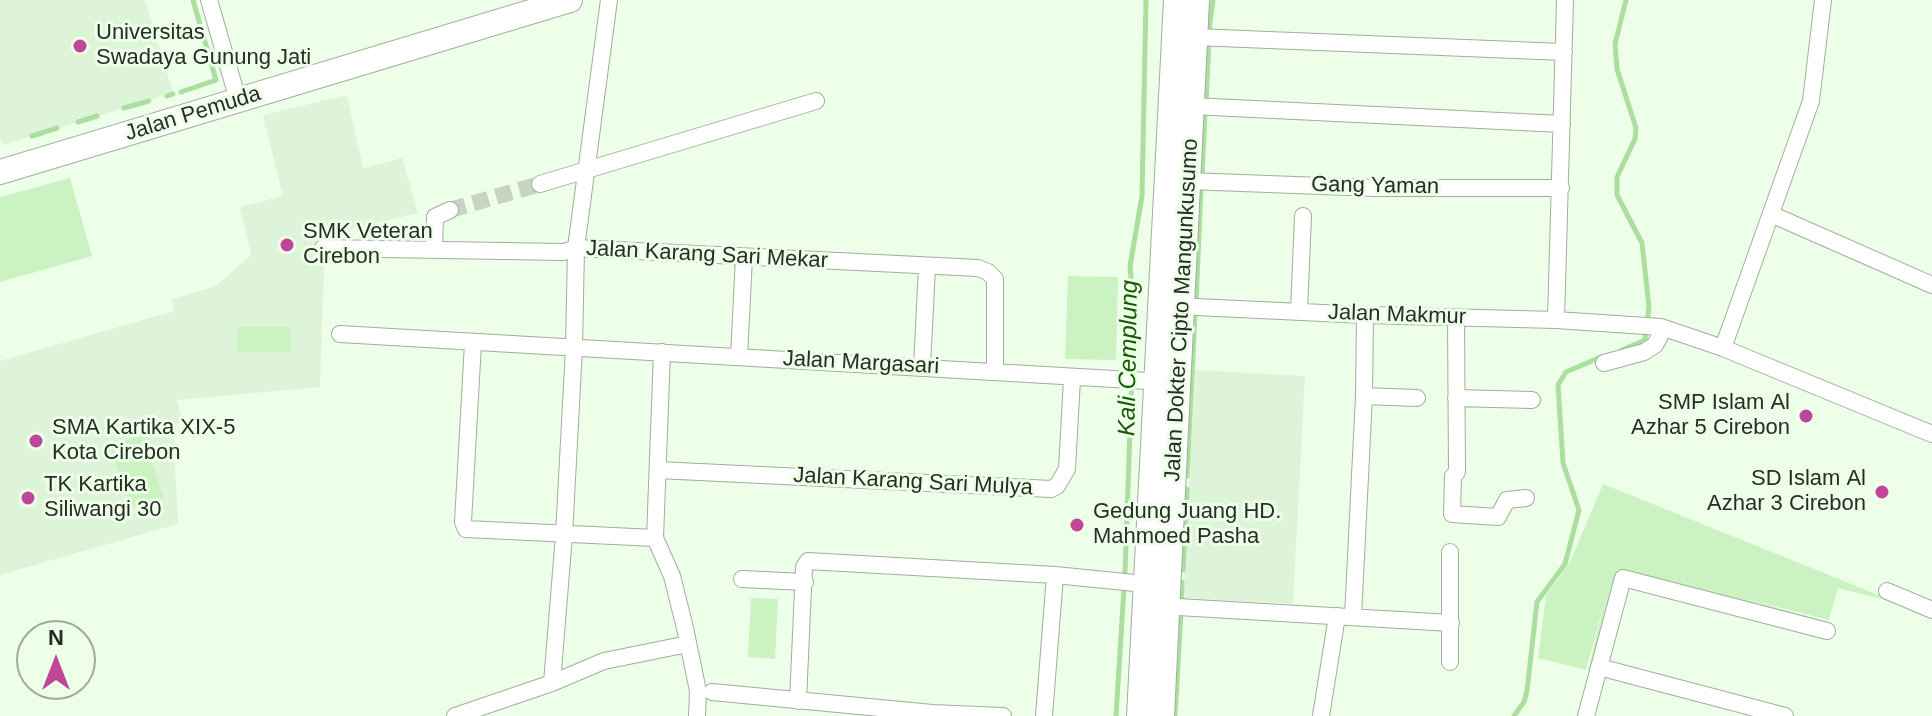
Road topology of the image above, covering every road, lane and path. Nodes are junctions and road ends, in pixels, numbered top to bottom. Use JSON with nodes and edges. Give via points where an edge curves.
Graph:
{"nodes":[{"id":1,"x":209,"y":0,"type":"edge"},
{"id":2,"x":570,"y":0,"type":"edge"},
{"id":3,"x":609,"y":0,"type":"edge"},
{"id":4,"x":1161,"y":0,"type":"edge"},
{"id":5,"x":1176,"y":0,"type":"edge"},
{"id":6,"x":1197,"y":0,"type":"edge"},
{"id":7,"x":1565,"y":0,"type":"edge"},
{"id":8,"x":1823,"y":0,"type":"edge"},
{"id":9,"x":1185,"y":36,"type":"junction"},
{"id":10,"x":1564,"y":52,"type":"junction"},
{"id":11,"x":238,"y":100,"type":"junction"},
{"id":12,"x":816,"y":101,"type":"dead end"},
{"id":13,"x":1192,"y":106,"type":"junction"},
{"id":14,"x":1562,"y":124,"type":"junction"},
{"id":15,"x":586,"y":171,"type":"junction"},
{"id":16,"x":0,"y":172,"type":"edge"},
{"id":17,"x":1188,"y":181,"type":"junction"},
{"id":18,"x":540,"y":184,"type":"tunnel mouth"},
{"id":19,"x":1561,"y":188,"type":"junction"},
{"id":20,"x":450,"y":210,"type":"dead end"},
{"id":21,"x":1773,"y":215,"type":"junction"},
{"id":22,"x":1303,"y":216,"type":"dead end"},
{"id":23,"x":323,"y":248,"type":"dead end"},
{"id":24,"x":434,"y":248,"type":"junction"},
{"id":25,"x":576,"y":248,"type":"junction"},
{"id":26,"x":744,"y":257,"type":"junction"},
{"id":27,"x":927,"y":267,"type":"junction"},
{"id":28,"x":1932,"y":285,"type":"edge"},
{"id":29,"x":1171,"y":305,"type":"junction"},
{"id":30,"x":1299,"y":311,"type":"junction"},
{"id":31,"x":1365,"y":315,"type":"junction"},
{"id":32,"x":1456,"y":317,"type":"junction"},
{"id":33,"x":1556,"y":320,"type":"junction"},
{"id":34,"x":1663,"y":327,"type":"junction"},
{"id":35,"x":340,"y":334,"type":"dead end"},
{"id":36,"x":473,"y":343,"type":"junction"},
{"id":37,"x":574,"y":348,"type":"junction"},
{"id":38,"x":1723,"y":348,"type":"junction"},
{"id":39,"x":662,"y":352,"type":"junction"},
{"id":40,"x":739,"y":357,"type":"junction"},
{"id":41,"x":1604,"y":363,"type":"dead end"},
{"id":42,"x":922,"y":367,"type":"junction"},
{"id":43,"x":995,"y":371,"type":"junction"},
{"id":44,"x":1072,"y":379,"type":"junction"},
{"id":45,"x":1161,"y":382,"type":"junction"},
{"id":46,"x":1364,"y":396,"type":"junction"},
{"id":47,"x":1417,"y":398,"type":"dead end"},
{"id":48,"x":1456,"y":398,"type":"junction"},
{"id":49,"x":1532,"y":400,"type":"dead end"},
{"id":50,"x":1932,"y":434,"type":"edge"},
{"id":51,"x":658,"y":470,"type":"junction"},
{"id":52,"x":1526,"y":498,"type":"dead end"},
{"id":53,"x":564,"y":535,"type":"junction"},
{"id":54,"x":655,"y":538,"type":"junction"},
{"id":55,"x":1450,"y":552,"type":"dead end"},
{"id":56,"x":1055,"y":575,"type":"junction"},
{"id":57,"x":742,"y":579,"type":"dead end"},
{"id":58,"x":805,"y":582,"type":"junction"},
{"id":59,"x":1887,"y":591,"type":"dead end"},
{"id":60,"x":1141,"y":592,"type":"junction"},
{"id":61,"x":1932,"y":610,"type":"edge"},
{"id":62,"x":1345,"y":616,"type":"junction"},
{"id":63,"x":1451,"y":623,"type":"junction"},
{"id":64,"x":1827,"y":631,"type":"dead end"},
{"id":65,"x":688,"y":644,"type":"junction"},
{"id":66,"x":1450,"y":662,"type":"dead end"},
{"id":67,"x":1599,"y":667,"type":"junction"},
{"id":68,"x":552,"y":683,"type":"junction"},
{"id":69,"x":712,"y":692,"type":"dead end"},
{"id":70,"x":798,"y":701,"type":"junction"},
{"id":71,"x":932,"y":714,"type":"edge"},
{"id":72,"x":455,"y":716,"type":"edge"},
{"id":73,"x":697,"y":716,"type":"edge"},
{"id":74,"x":1003,"y":716,"type":"edge"},
{"id":75,"x":1044,"y":716,"type":"edge"},
{"id":76,"x":1139,"y":716,"type":"edge"},
{"id":77,"x":1162,"y":716,"type":"edge"},
{"id":78,"x":1321,"y":716,"type":"edge"},
{"id":79,"x":1586,"y":716,"type":"edge"},
{"id":80,"x":1785,"y":716,"type":"edge"}],
"edges":[{"from":1,"to":11,"type":"street"},
{"from":2,"to":11,"type":"main road","name":"Jalan Pemuda"},
{"from":3,"to":15,"type":"street"},
{"from":4,"to":9,"type":"main road","via":[[1165,20]]},
{"from":5,"to":9,"type":"main road","name":"Jalan Dokter Cipto Mangunkusumo"},
{"from":6,"to":9,"type":"main road","name":"Jalan Dokter Cipto Mangunkusumo"},
{"from":7,"to":10,"type":"street"},
{"from":8,"to":21,"type":"street","via":[[1812,98]]},
{"from":9,"to":10,"type":"street"},
{"from":9,"to":13,"type":"main road","name":"Jalan Dokter Cipto Mangunkusumo"},
{"from":9,"to":29,"type":"main road","name":"Jalan Dokter Cipto Mangunkusumo"},
{"from":10,"to":14,"type":"street"},
{"from":11,"to":16,"type":"main road","name":"Jalan Pemuda"},
{"from":12,"to":15,"type":"street"},
{"from":13,"to":14,"type":"street"},
{"from":13,"to":17,"type":"main road","name":"Jalan Dokter Cipto Mangunkusumo"},
{"from":14,"to":19,"type":"street"},
{"from":15,"to":18,"type":"street"},
{"from":15,"to":25,"type":"street"},
{"from":17,"to":19,"type":"street","name":"Gang Yaman"},
{"from":17,"to":29,"type":"main road","name":"Jalan Dokter Cipto Mangunkusumo"},
{"from":19,"to":33,"type":"street"},
{"from":20,"to":24,"type":"street","via":[[433,220]]},
{"from":21,"to":28,"type":"street"},
{"from":21,"to":38,"type":"street"},
{"from":22,"to":30,"type":"street"},
{"from":23,"to":24,"type":"street","name":"Jalan Karang Sari Mekar"},
{"from":24,"to":25,"type":"street","name":"Jalan Karang Sari Mekar"},
{"from":25,"to":26,"type":"street","name":"Jalan Karang Sari Mekar"},
{"from":25,"to":37,"type":"street"},
{"from":26,"to":27,"type":"street","name":"Jalan Karang Sari Mekar"},
{"from":26,"to":40,"type":"street"},
{"from":27,"to":42,"type":"street"},
{"from":27,"to":43,"type":"street","name":"Jalan Karang Sari Mekar","via":[[978,268],[995,279]]},
{"from":29,"to":30,"type":"street","name":"Jalan Makmur"},
{"from":29,"to":45,"type":"main road","name":"Jalan Dokter Cipto Mangunkusumo"},
{"from":30,"to":31,"type":"street","name":"Jalan Makmur"},
{"from":31,"to":32,"type":"street","name":"Jalan Makmur"},
{"from":31,"to":46,"type":"street"},
{"from":32,"to":33,"type":"street","name":"Jalan Makmur"},
{"from":32,"to":48,"type":"street"},
{"from":33,"to":34,"type":"street","name":"Jalan Makmur"},
{"from":34,"to":38,"type":"street","name":"Jalan Makmur"},
{"from":34,"to":41,"type":"street","via":[[1659,340],[1644,352]]},
{"from":35,"to":36,"type":"street","name":"Jalan Margasari"},
{"from":36,"to":37,"type":"street","name":"Jalan Margasari"},
{"from":36,"to":53,"type":"street","via":[[463,526]]},
{"from":37,"to":39,"type":"street","name":"Jalan Margasari"},
{"from":37,"to":53,"type":"street"},
{"from":38,"to":50,"type":"street","name":"Jalan Makmur"},
{"from":39,"to":40,"type":"street","name":"Jalan Margasari"},
{"from":39,"to":51,"type":"street"},
{"from":40,"to":42,"type":"street","name":"Jalan Margasari"},
{"from":42,"to":43,"type":"street","name":"Jalan Margasari"},
{"from":43,"to":44,"type":"street","name":"Jalan Margasari"},
{"from":44,"to":45,"type":"street","name":"Jalan Margasari"},
{"from":44,"to":51,"type":"street","name":"Jalan Karang Sari Mulya","via":[[1067,469],[1051,489]]},
{"from":45,"to":60,"type":"main road","name":"Jalan Dokter Cipto Mangunkusumo"},
{"from":46,"to":47,"type":"street"},
{"from":46,"to":62,"type":"street"},
{"from":48,"to":49,"type":"street"},
{"from":48,"to":52,"type":"street","via":[[1452,514],[1499,517],[1507,500]]},
{"from":51,"to":54,"type":"street"},
{"from":53,"to":54,"type":"street"},
{"from":53,"to":68,"type":"street"},
{"from":54,"to":65,"type":"street","via":[[672,576]]},
{"from":55,"to":63,"type":"street"},
{"from":56,"to":58,"type":"street","via":[[814,560],[804,567]]},
{"from":56,"to":60,"type":"street"},
{"from":56,"to":75,"type":"street"},
{"from":57,"to":58,"type":"street"},
{"from":58,"to":70,"type":"street"},
{"from":59,"to":61,"type":"street"},
{"from":60,"to":62,"type":"street"},
{"from":60,"to":76,"type":"main road","name":"Jalan Dokter Cipto Mangunkusumo"},
{"from":60,"to":77,"type":"main road","name":"Jalan Dokter Cipto Mangunkusumo"},
{"from":62,"to":63,"type":"street"},
{"from":62,"to":78,"type":"street"},
{"from":63,"to":66,"type":"street"},
{"from":64,"to":67,"type":"street","via":[[1626,578]]},
{"from":65,"to":68,"type":"street","via":[[604,661]]},
{"from":65,"to":73,"type":"street","via":[[698,691]]},
{"from":67,"to":79,"type":"street"},
{"from":67,"to":80,"type":"street"},
{"from":68,"to":72,"type":"street"},
{"from":69,"to":70,"type":"street"},
{"from":70,"to":71,"type":"street"},
{"from":71,"to":74,"type":"street"}]}
